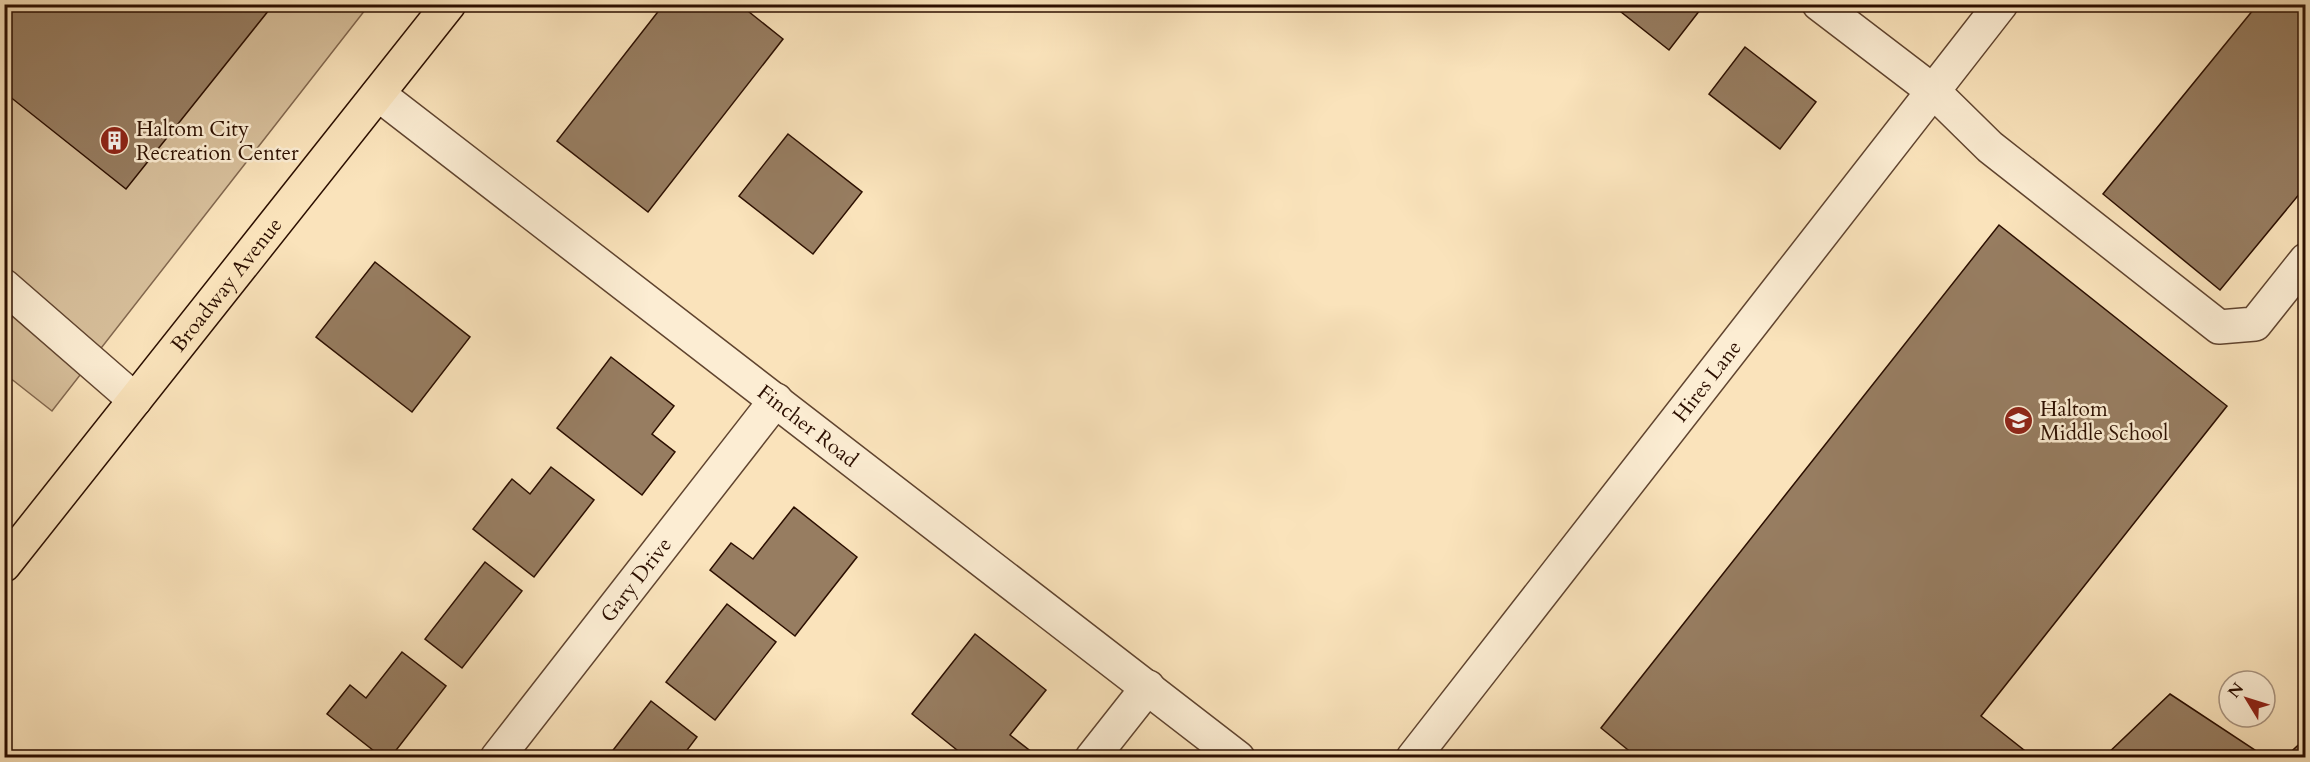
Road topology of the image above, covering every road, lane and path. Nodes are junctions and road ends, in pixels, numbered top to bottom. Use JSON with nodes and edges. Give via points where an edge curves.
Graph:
{"nodes":[{"id":1,"x":449,"y":4,"type":"edge"},
{"id":2,"x":1819,"y":4,"type":"edge"},
{"id":3,"x":2001,"y":4,"type":"edge"},
{"id":4,"x":1934,"y":91,"type":"junction"},
{"id":5,"x":378,"y":94,"type":"junction"},
{"id":6,"x":2306,"y":260,"type":"edge"},
{"id":7,"x":4,"y":285,"type":"edge"},
{"id":8,"x":135,"y":400,"type":"junction"},
{"id":9,"x":776,"y":400,"type":"junction"},
{"id":10,"x":4,"y":565,"type":"edge"},
{"id":11,"x":1148,"y":687,"type":"junction"},
{"id":12,"x":497,"y":758,"type":"edge"},
{"id":13,"x":1092,"y":758,"type":"edge"},
{"id":14,"x":1238,"y":758,"type":"edge"},
{"id":15,"x":1413,"y":758,"type":"edge"}],
"edges":[{"from":1,"to":5,"type":"main road","name":"Broadway Avenue"},
{"from":2,"to":4,"type":"street"},
{"from":3,"to":4,"type":"street","name":"Hires Lane"},
{"from":4,"to":6,"type":"street","via":[[1990,147],[2219,327],[2255,324]]},
{"from":4,"to":15,"type":"street","name":"Hires Lane"},
{"from":5,"to":8,"type":"main road","name":"Broadway Avenue"},
{"from":5,"to":9,"type":"street","name":"Fincher Road"},
{"from":7,"to":8,"type":"street"},
{"from":8,"to":10,"type":"main road","name":"Broadway Avenue"},
{"from":9,"to":11,"type":"street","name":"Fincher Road"},
{"from":9,"to":12,"type":"street","name":"Gary Drive"},
{"from":11,"to":13,"type":"street"},
{"from":11,"to":14,"type":"street","name":"Fincher Road"}]}
